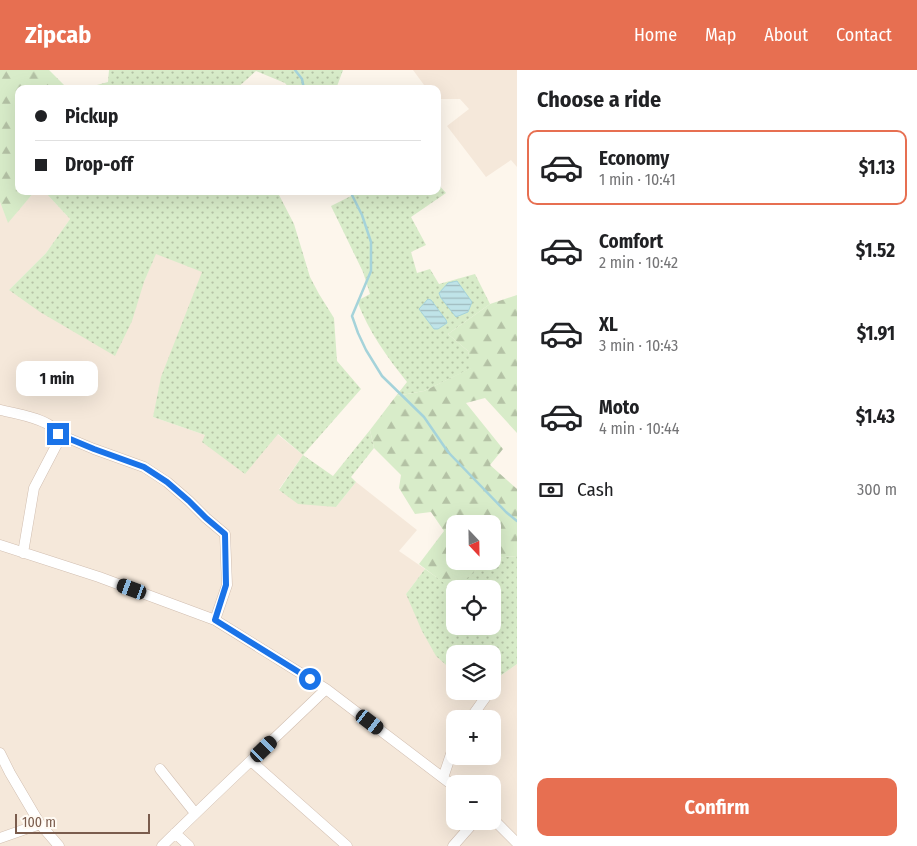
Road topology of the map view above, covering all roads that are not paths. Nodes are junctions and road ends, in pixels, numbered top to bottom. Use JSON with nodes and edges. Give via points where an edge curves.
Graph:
{"nodes":[{"id":1,"x":0,"y":410,"type":"edge"},
{"id":2,"x":58,"y":434,"type":"junction"},
{"id":3,"x":0,"y":546,"type":"edge"},
{"id":4,"x":23,"y":553,"type":"junction"},
{"id":5,"x":215,"y":620,"type":"junction"},
{"id":6,"x":326,"y":689,"type":"junction"},
{"id":7,"x":0,"y":753,"type":"edge"},
{"id":8,"x":251,"y":762,"type":"junction"},
{"id":9,"x":447,"y":765,"type":"edge"},
{"id":10,"x":160,"y":769,"type":"dead end"},
{"id":11,"x":443,"y":778,"type":"junction"},
{"id":12,"x":446,"y":780,"type":"edge"},
{"id":13,"x":195,"y":813,"type":"junction"},
{"id":14,"x":40,"y":824,"type":"junction"},
{"id":15,"x":501,"y":827,"type":"edge"},
{"id":16,"x":466,"y":830,"type":"edge"},
{"id":17,"x":175,"y":833,"type":"junction"},
{"id":18,"x":0,"y":838,"type":"edge"},
{"id":19,"x":517,"y":843,"type":"edge"},
{"id":20,"x":59,"y":846,"type":"edge"},
{"id":21,"x":162,"y":846,"type":"edge"},
{"id":22,"x":188,"y":846,"type":"edge"},
{"id":23,"x":346,"y":846,"type":"edge"},
{"id":24,"x":453,"y":846,"type":"edge"}],
"edges":[{"from":1,"to":2,"type":"street","via":[[40,420]]},
{"from":2,"to":4,"type":"street","via":[[58,442],[34,488]]},
{"from":2,"to":5,"type":"street","via":[[144,467],[167,482],[225,534],[226,585]]},
{"from":3,"to":4,"type":"street"},
{"from":4,"to":5,"type":"street"},
{"from":5,"to":6,"type":"street"},
{"from":6,"to":8,"type":"street"},
{"from":6,"to":11,"type":"street"},
{"from":7,"to":14,"type":"street"},
{"from":8,"to":13,"type":"street"},
{"from":8,"to":23,"type":"street"},
{"from":9,"to":11,"type":"street"},
{"from":10,"to":13,"type":"street"},
{"from":11,"to":12,"type":"street"},
{"from":13,"to":17,"type":"street"},
{"from":14,"to":18,"type":"street"},
{"from":14,"to":20,"type":"street"},
{"from":15,"to":19,"type":"street"},
{"from":16,"to":24,"type":"street"},
{"from":17,"to":21,"type":"street"},
{"from":17,"to":22,"type":"street"}]}
